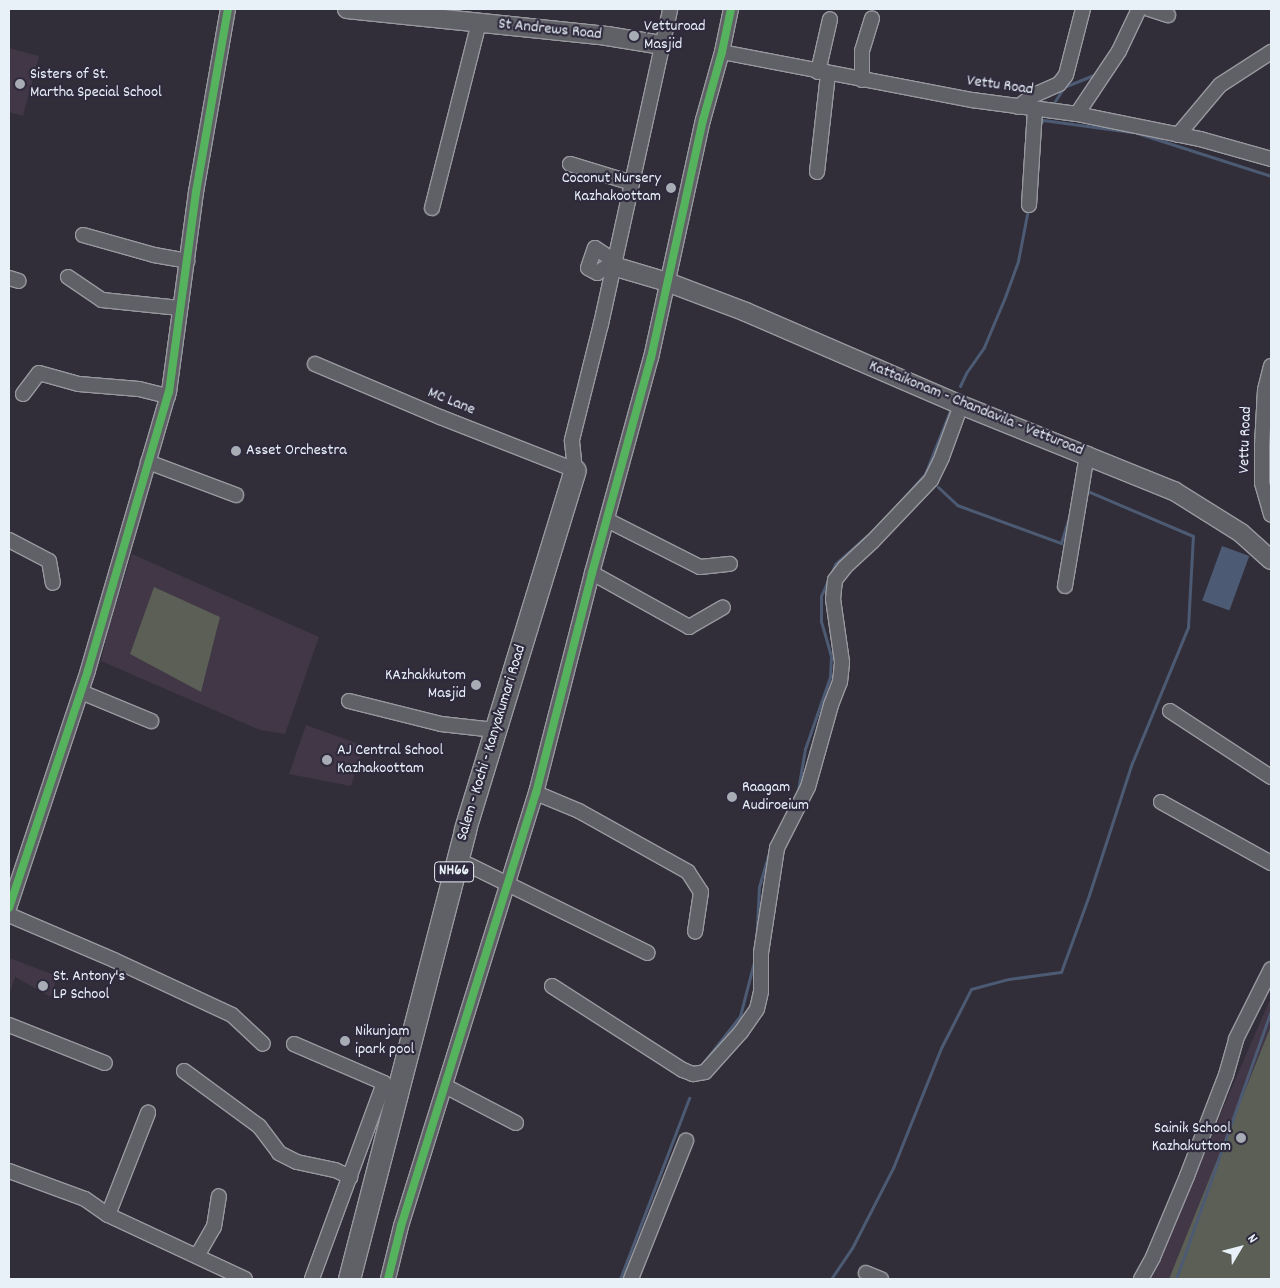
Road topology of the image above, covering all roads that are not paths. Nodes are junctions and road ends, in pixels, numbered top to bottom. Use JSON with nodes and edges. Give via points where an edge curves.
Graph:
{"nodes":[{"id":1,"x":228,"y":9,"type":"edge"},
{"id":2,"x":348,"y":9,"type":"edge"},
{"id":3,"x":670,"y":9,"type":"edge"},
{"id":4,"x":731,"y":9,"type":"edge"},
{"id":5,"x":1083,"y":9,"type":"edge"},
{"id":6,"x":1139,"y":9,"type":"edge"},
{"id":7,"x":1149,"y":9,"type":"edge"},
{"id":8,"x":1168,"y":15,"type":"dead end"},
{"id":9,"x":872,"y":18,"type":"dead end"},
{"id":10,"x":830,"y":19,"type":"dead end"},
{"id":11,"x":479,"y":22,"type":"junction"},
{"id":12,"x":662,"y":45,"type":"junction"},
{"id":13,"x":722,"y":52,"type":"junction"},
{"id":14,"x":1271,"y":52,"type":"edge"},
{"id":15,"x":823,"y":73,"type":"junction"},
{"id":16,"x":862,"y":80,"type":"junction"},
{"id":17,"x":1018,"y":107,"type":"junction"},
{"id":18,"x":1035,"y":109,"type":"junction"},
{"id":19,"x":1077,"y":114,"type":"junction"},
{"id":20,"x":1178,"y":135,"type":"junction"},
{"id":21,"x":1271,"y":160,"type":"edge"},
{"id":22,"x":570,"y":164,"type":"dead end"},
{"id":23,"x":817,"y":172,"type":"dead end"},
{"id":24,"x":632,"y":183,"type":"junction"},
{"id":25,"x":1029,"y":205,"type":"dead end"},
{"id":26,"x":432,"y":208,"type":"dead end"},
{"id":27,"x":83,"y":235,"type":"dead end"},
{"id":28,"x":187,"y":261,"type":"junction"},
{"id":29,"x":611,"y":266,"type":"junction"},
{"id":30,"x":68,"y":277,"type":"dead end"},
{"id":31,"x":667,"y":282,"type":"junction"},
{"id":32,"x":180,"y":308,"type":"junction"},
{"id":33,"x":315,"y":364,"type":"dead end"},
{"id":34,"x":1271,"y":366,"type":"edge"},
{"id":35,"x":23,"y":394,"type":"dead end"},
{"id":36,"x":168,"y":396,"type":"junction"},
{"id":37,"x":962,"y":405,"type":"junction"},
{"id":38,"x":1267,"y":434,"type":"edge"},
{"id":39,"x":1087,"y":454,"type":"junction"},
{"id":40,"x":148,"y":462,"type":"junction"},
{"id":41,"x":575,"y":470,"type":"junction"},
{"id":42,"x":236,"y":494,"type":"dead end"},
{"id":43,"x":1271,"y":515,"type":"edge"},
{"id":44,"x":607,"y":520,"type":"junction"},
{"id":45,"x":9,"y":540,"type":"edge"},
{"id":46,"x":1271,"y":560,"type":"edge"},
{"id":47,"x":730,"y":564,"type":"dead end"},
{"id":48,"x":592,"y":573,"type":"junction"},
{"id":49,"x":53,"y":583,"type":"dead end"},
{"id":50,"x":1065,"y":586,"type":"dead end"},
{"id":51,"x":723,"y":607,"type":"dead end"},
{"id":52,"x":81,"y":692,"type":"junction"},
{"id":53,"x":349,"y":701,"type":"dead end"},
{"id":54,"x":1170,"y":711,"type":"dead end"},
{"id":55,"x":151,"y":721,"type":"dead end"},
{"id":56,"x":496,"y":730,"type":"junction"},
{"id":57,"x":1271,"y":777,"type":"edge"},
{"id":58,"x":536,"y":793,"type":"junction"},
{"id":59,"x":1161,"y":802,"type":"dead end"},
{"id":60,"x":1271,"y":863,"type":"edge"},
{"id":61,"x":469,"y":865,"type":"dead end"},
{"id":62,"x":508,"y":885,"type":"junction"},
{"id":63,"x":9,"y":908,"type":"edge"},
{"id":64,"x":9,"y":915,"type":"edge"},
{"id":65,"x":695,"y":932,"type":"dead end"},
{"id":66,"x":648,"y":953,"type":"dead end"},
{"id":67,"x":1271,"y":969,"type":"edge"},
{"id":68,"x":552,"y":986,"type":"dead end"},
{"id":69,"x":9,"y":1025,"type":"edge"},
{"id":70,"x":263,"y":1044,"type":"dead end"},
{"id":71,"x":294,"y":1044,"type":"dead end"},
{"id":72,"x":106,"y":1063,"type":"dead end"},
{"id":73,"x":184,"y":1071,"type":"dead end"},
{"id":74,"x":445,"y":1086,"type":"junction"},
{"id":75,"x":148,"y":1114,"type":"dead end"},
{"id":76,"x":516,"y":1123,"type":"dead end"},
{"id":77,"x":686,"y":1141,"type":"dead end"},
{"id":78,"x":9,"y":1171,"type":"edge"},
{"id":79,"x":350,"y":1177,"type":"junction"},
{"id":80,"x":219,"y":1196,"type":"dead end"},
{"id":81,"x":108,"y":1215,"type":"junction"},
{"id":82,"x":197,"y":1256,"type":"junction"},
{"id":83,"x":866,"y":1273,"type":"dead end"},
{"id":84,"x":245,"y":1279,"type":"edge"},
{"id":85,"x":312,"y":1279,"type":"edge"},
{"id":86,"x":350,"y":1279,"type":"edge"},
{"id":87,"x":388,"y":1279,"type":"edge"},
{"id":88,"x":631,"y":1279,"type":"edge"},
{"id":89,"x":881,"y":1279,"type":"edge"},
{"id":90,"x":1141,"y":1279,"type":"edge"}],
"edges":[{"from":1,"to":28,"type":"street"},
{"from":2,"to":11,"type":"main road","name":"St Andrews Road"},
{"from":3,"to":12,"type":"street"},
{"from":4,"to":13,"type":"street"},
{"from":5,"to":17,"type":"street","via":[[1066,75],[1059,84],[1032,96]]},
{"from":6,"to":19,"type":"street","via":[[1119,52]]},
{"from":7,"to":8,"type":"street"},
{"from":9,"to":16,"type":"street","via":[[862,50]]},
{"from":10,"to":15,"type":"street"},
{"from":11,"to":12,"type":"main road","name":"St Andrews Road"},
{"from":11,"to":26,"type":"street"},
{"from":12,"to":24,"type":"street"},
{"from":13,"to":15,"type":"street","name":"Vettu Road"},
{"from":13,"to":31,"type":"street","via":[[703,120]]},
{"from":14,"to":20,"type":"street","via":[[1220,85]]},
{"from":15,"to":16,"type":"street","name":"Vettu Road"},
{"from":15,"to":23,"type":"street"},
{"from":16,"to":17,"type":"street","name":"Vettu Road"},
{"from":17,"to":18,"type":"street","name":"Vettu Road"},
{"from":18,"to":19,"type":"street","name":"Vettu Road"},
{"from":18,"to":25,"type":"street"},
{"from":19,"to":20,"type":"street","name":"Vettu Road"},
{"from":20,"to":21,"type":"street","name":"Vettu Road"},
{"from":22,"to":24,"type":"street"},
{"from":24,"to":29,"type":"street"},
{"from":27,"to":28,"type":"street"},
{"from":28,"to":32,"type":"street"},
{"from":29,"to":31,"type":"main road","name":"Kattaikonam - Chandavila - Vetturoad"},
{"from":29,"to":41,"type":"street","via":[[572,440]]},
{"from":30,"to":32,"type":"street","via":[[102,300]]},
{"from":31,"to":37,"type":"main road","name":"Kattaikonam - Chandavila - Vetturoad","via":[[746,312]]},
{"from":31,"to":44,"type":"street","via":[[651,358]]},
{"from":32,"to":36,"type":"street"},
{"from":33,"to":41,"type":"street","name":"MC Lane"},
{"from":34,"to":38,"type":"street","name":"Vettu Road","via":[[1265,390]]},
{"from":35,"to":36,"type":"street","via":[[39,373],[79,384],[139,389]]},
{"from":36,"to":40,"type":"street"},
{"from":37,"to":39,"type":"main road","name":"Kattaikonam - Chandavila - Vetturoad"},
{"from":37,"to":68,"type":"street","via":[[931,480],[835,580],[833,599],[842,662],[840,682],[808,787],[777,848],[761,953],[761,991],[757,1009],[741,1032],[705,1072],[693,1074]]},
{"from":38,"to":43,"type":"street","name":"Vettu Road","via":[[1262,483]]},
{"from":39,"to":46,"type":"main road","name":"Kattaikonam - Chandavila - Vetturoad","via":[[1174,491],[1241,533]]},
{"from":39,"to":50,"type":"street"},
{"from":40,"to":42,"type":"street"},
{"from":40,"to":52,"type":"street"},
{"from":41,"to":56,"type":"highway","name":"Salem - Kochi - Kanyakumari Road","number":"NH66"},
{"from":44,"to":47,"type":"street","via":[[700,567]]},
{"from":44,"to":48,"type":"street"},
{"from":45,"to":49,"type":"street","via":[[49,561]]},
{"from":48,"to":51,"type":"street","via":[[689,627]]},
{"from":48,"to":58,"type":"street"},
{"from":52,"to":55,"type":"street"},
{"from":52,"to":63,"type":"street"},
{"from":53,"to":56,"type":"street","via":[[441,724]]},
{"from":54,"to":57,"type":"street"},
{"from":56,"to":86,"type":"highway","name":"Salem - Kochi - Kanyakumari Road","number":"NH66","via":[[465,829]]},
{"from":58,"to":62,"type":"street"},
{"from":58,"to":65,"type":"street","via":[[579,811],[688,872],[701,892]]},
{"from":59,"to":60,"type":"street"},
{"from":61,"to":62,"type":"street"},
{"from":62,"to":66,"type":"street"},
{"from":62,"to":74,"type":"street"},
{"from":64,"to":70,"type":"street","via":[[232,1015]]},
{"from":67,"to":90,"type":"street","via":[[1236,1039],[1226,1075],[1187,1176]]},
{"from":69,"to":72,"type":"street"},
{"from":71,"to":79,"type":"street","via":[[384,1084]]},
{"from":73,"to":79,"type":"street","via":[[259,1126],[279,1153],[297,1162],[336,1170]]},
{"from":74,"to":76,"type":"street"},
{"from":74,"to":87,"type":"street","via":[[401,1226]]},
{"from":75,"to":81,"type":"street"},
{"from":77,"to":88,"type":"street"},
{"from":78,"to":81,"type":"street","via":[[85,1199]]},
{"from":79,"to":85,"type":"street"},
{"from":80,"to":82,"type":"street","via":[[214,1227]]},
{"from":81,"to":82,"type":"street"},
{"from":82,"to":84,"type":"street"},
{"from":83,"to":89,"type":"street"}]}
